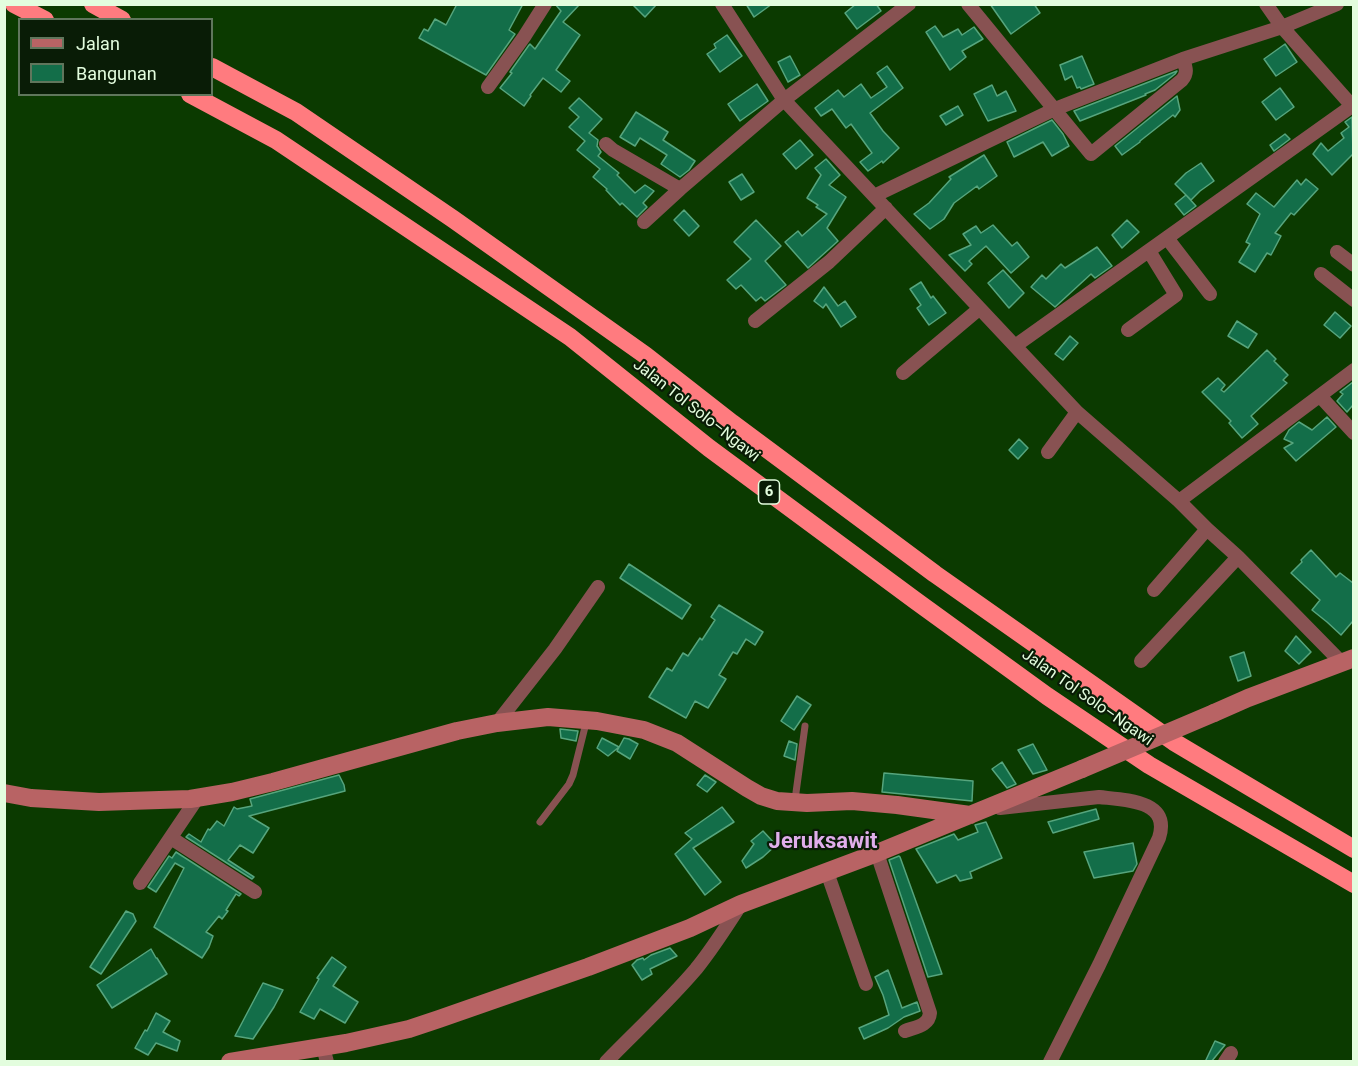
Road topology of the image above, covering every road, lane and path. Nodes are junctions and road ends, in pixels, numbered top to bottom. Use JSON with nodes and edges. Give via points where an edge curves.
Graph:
{"nodes":[{"id":1,"x":14,"y":4,"type":"edge"},
{"id":2,"x":93,"y":4,"type":"edge"},
{"id":3,"x":545,"y":4,"type":"edge"},
{"id":4,"x":722,"y":4,"type":"edge"},
{"id":5,"x":909,"y":4,"type":"edge"},
{"id":6,"x":968,"y":4,"type":"edge"},
{"id":7,"x":1266,"y":4,"type":"edge"},
{"id":8,"x":1337,"y":4,"type":"edge"},
{"id":9,"x":41,"y":18,"type":"edge"},
{"id":10,"x":118,"y":18,"type":"edge"},
{"id":11,"x":1282,"y":27,"type":"junction"},
{"id":12,"x":1184,"y":59,"type":"junction"},
{"id":13,"x":213,"y":68,"type":"edge"},
{"id":14,"x":488,"y":87,"type":"dead end"},
{"id":15,"x":194,"y":96,"type":"edge"},
{"id":16,"x":784,"y":100,"type":"junction"},
{"id":17,"x":1353,"y":107,"type":"edge"},
{"id":18,"x":1055,"y":109,"type":"junction"},
{"id":19,"x":606,"y":144,"type":"dead end"},
{"id":20,"x":680,"y":189,"type":"junction"},
{"id":21,"x":874,"y":196,"type":"junction"},
{"id":22,"x":886,"y":208,"type":"junction"},
{"id":23,"x":644,"y":222,"type":"dead end"},
{"id":24,"x":1167,"y":238,"type":"junction"},
{"id":25,"x":1149,"y":251,"type":"junction"},
{"id":26,"x":1337,"y":252,"type":"dead end"},
{"id":27,"x":1353,"y":265,"type":"edge"},
{"id":28,"x":1321,"y":274,"type":"dead end"},
{"id":29,"x":1210,"y":294,"type":"dead end"},
{"id":30,"x":1353,"y":300,"type":"edge"},
{"id":31,"x":980,"y":309,"type":"junction"},
{"id":32,"x":755,"y":321,"type":"dead end"},
{"id":33,"x":1128,"y":330,"type":"dead end"},
{"id":34,"x":1015,"y":346,"type":"junction"},
{"id":35,"x":1353,"y":370,"type":"edge"},
{"id":36,"x":903,"y":373,"type":"dead end"},
{"id":37,"x":1320,"y":396,"type":"junction"},
{"id":38,"x":1077,"y":412,"type":"junction"},
{"id":39,"x":1353,"y":433,"type":"edge"},
{"id":40,"x":1048,"y":452,"type":"dead end"},
{"id":41,"x":1179,"y":501,"type":"junction"},
{"id":42,"x":1207,"y":529,"type":"junction"},
{"id":43,"x":1238,"y":557,"type":"junction"},
{"id":44,"x":598,"y":587,"type":"dead end"},
{"id":45,"x":1154,"y":590,"type":"dead end"},
{"id":46,"x":1349,"y":658,"type":"edge"},
{"id":47,"x":1141,"y":661,"type":"dead end"},
{"id":48,"x":586,"y":720,"type":"junction"},
{"id":49,"x":497,"y":723,"type":"junction"},
{"id":50,"x":805,"y":726,"type":"dead end"},
{"id":51,"x":4,"y":793,"type":"edge"},
{"id":52,"x":198,"y":797,"type":"junction"},
{"id":53,"x":794,"y":802,"type":"junction"},
{"id":54,"x":988,"y":808,"type":"junction"},
{"id":55,"x":970,"y":815,"type":"junction"},
{"id":56,"x":540,"y":822,"type":"dead end"},
{"id":57,"x":171,"y":838,"type":"junction"},
{"id":58,"x":1353,"y":849,"type":"edge"},
{"id":59,"x":877,"y":853,"type":"junction"},
{"id":60,"x":826,"y":872,"type":"junction"},
{"id":61,"x":140,"y":883,"type":"dead end"},
{"id":62,"x":1353,"y":884,"type":"edge"},
{"id":63,"x":255,"y":892,"type":"dead end"},
{"id":64,"x":741,"y":904,"type":"junction"},
{"id":65,"x":866,"y":984,"type":"dead end"},
{"id":66,"x":904,"y":1031,"type":"dead end"},
{"id":67,"x":325,"y":1054,"type":"edge"},
{"id":68,"x":230,"y":1062,"type":"edge"},
{"id":69,"x":606,"y":1062,"type":"edge"},
{"id":70,"x":1050,"y":1062,"type":"edge"}],
"edges":[{"from":1,"to":9,"type":"highway"},
{"from":2,"to":10,"type":"highway"},
{"from":3,"to":14,"type":"street"},
{"from":4,"to":16,"type":"street"},
{"from":5,"to":16,"type":"street"},
{"from":6,"to":18,"type":"street"},
{"from":7,"to":11,"type":"street"},
{"from":8,"to":11,"type":"street"},
{"from":11,"to":12,"type":"street"},
{"from":11,"to":17,"type":"street"},
{"from":12,"to":18,"type":"street"},
{"from":12,"to":18,"type":"street","via":[[1186,73],[1182,80],[1091,154]]},
{"from":13,"to":58,"type":"highway","name":"Jalan Tol Solo–Ngawi","number":"6","via":[[296,112],[472,232],[936,574],[1174,742]]},
{"from":15,"to":62,"type":"highway","name":"Jalan Tol Solo–Ngawi","number":"6","via":[[276,140],[570,337],[709,448],[1047,696],[1149,765]]},
{"from":16,"to":20,"type":"street"},
{"from":16,"to":21,"type":"street"},
{"from":17,"to":24,"type":"street"},
{"from":18,"to":21,"type":"street"},
{"from":19,"to":20,"type":"street"},
{"from":20,"to":23,"type":"street"},
{"from":21,"to":22,"type":"street"},
{"from":22,"to":31,"type":"street"},
{"from":22,"to":32,"type":"street","via":[[829,262]]},
{"from":24,"to":25,"type":"street"},
{"from":24,"to":29,"type":"street"},
{"from":25,"to":33,"type":"street","via":[[1176,295]]},
{"from":25,"to":34,"type":"street"},
{"from":26,"to":27,"type":"street"},
{"from":28,"to":30,"type":"street"},
{"from":31,"to":34,"type":"street"},
{"from":31,"to":36,"type":"street"},
{"from":34,"to":38,"type":"street"},
{"from":35,"to":37,"type":"street"},
{"from":37,"to":39,"type":"street"},
{"from":37,"to":41,"type":"street"},
{"from":38,"to":40,"type":"street"},
{"from":38,"to":41,"type":"street"},
{"from":41,"to":42,"type":"street"},
{"from":42,"to":43,"type":"street"},
{"from":42,"to":45,"type":"street"},
{"from":43,"to":46,"type":"street"},
{"from":43,"to":47,"type":"street"},
{"from":44,"to":49,"type":"street"},
{"from":46,"to":54,"type":"main road","bridge":true},
{"from":48,"to":49,"type":"main road","via":[[548,717]]},
{"from":48,"to":53,"type":"main road","via":[[644,730],[677,743],[761,796]]},
{"from":48,"to":56,"type":"lane","via":[[569,784]]},
{"from":49,"to":52,"type":"main road","via":[[273,783]]},
{"from":50,"to":53,"type":"lane"},
{"from":51,"to":52,"type":"main road","via":[[99,802]]},
{"from":52,"to":57,"type":"street"},
{"from":53,"to":55,"type":"main road","via":[[852,801]]},
{"from":54,"to":55,"type":"main road"},
{"from":54,"to":70,"type":"street","via":[[1099,797],[1145,804],[1159,815],[1162,827]]},
{"from":55,"to":59,"type":"main road"},
{"from":57,"to":61,"type":"street"},
{"from":57,"to":63,"type":"street"},
{"from":59,"to":60,"type":"main road"},
{"from":59,"to":66,"type":"street","via":[[930,1013],[926,1023]]},
{"from":60,"to":64,"type":"main road"},
{"from":60,"to":65,"type":"street"},
{"from":64,"to":67,"type":"main road","via":[[625,953],[409,1029],[346,1043]]},
{"from":64,"to":69,"type":"street","via":[[680,987]]},
{"from":67,"to":68,"type":"main road"}]}
